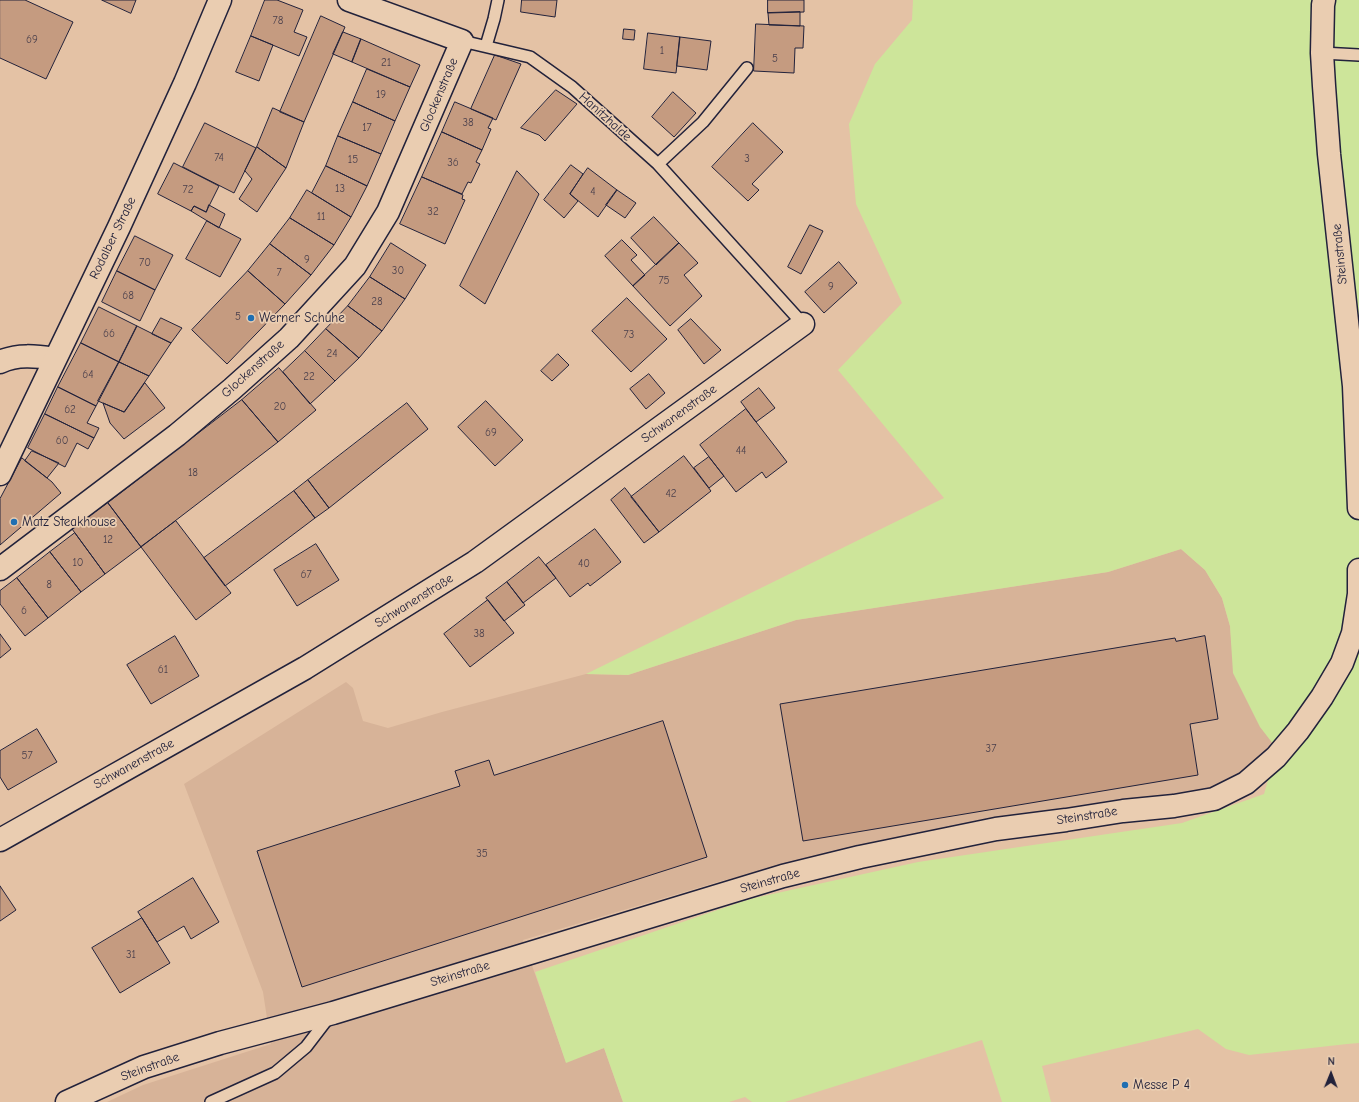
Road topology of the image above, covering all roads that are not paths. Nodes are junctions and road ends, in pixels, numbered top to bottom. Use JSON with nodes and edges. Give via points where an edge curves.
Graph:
{"nodes":[{"id":1,"x":220,"y":0,"type":"edge"},
{"id":2,"x":350,"y":0,"type":"edge"},
{"id":3,"x":498,"y":0,"type":"edge"},
{"id":4,"x":1324,"y":0,"type":"edge"},
{"id":5,"x":462,"y":41,"type":"junction"},
{"id":6,"x":486,"y":46,"type":"junction"},
{"id":7,"x":1322,"y":53,"type":"junction"},
{"id":8,"x":1359,"y":55,"type":"edge"},
{"id":9,"x":746,"y":68,"type":"dead end"},
{"id":10,"x":658,"y":164,"type":"junction"},
{"id":11,"x":803,"y":324,"type":"joint"},
{"id":12,"x":54,"y":359,"type":"junction"},
{"id":13,"x":0,"y":362,"type":"edge"},
{"id":14,"x":0,"y":474,"type":"edge"},
{"id":15,"x":1359,"y":508,"type":"edge"},
{"id":16,"x":0,"y":569,"type":"edge"},
{"id":17,"x":1359,"y":570,"type":"edge"},
{"id":18,"x":0,"y":840,"type":"edge"},
{"id":19,"x":332,"y":1013,"type":"junction"},
{"id":20,"x":67,"y":1102,"type":"edge"},
{"id":21,"x":211,"y":1102,"type":"edge"}],
"edges":[{"from":1,"to":12,"type":"street","name":"Rodalber Straße","via":[[119,227]]},
{"from":2,"to":5,"type":"street","name":"Hanitzhalde"},
{"from":3,"to":6,"type":"lane"},
{"from":4,"to":7,"type":"street","name":"Steinstraße"},
{"from":5,"to":6,"type":"lane","name":"Hanitzhalde"},
{"from":5,"to":16,"type":"street","name":"Glockenstraße","via":[[388,212],[355,266],[289,338],[232,389]]},
{"from":6,"to":10,"type":"lane","name":"Hanitzhalde","via":[[530,57],[572,87]]},
{"from":7,"to":8,"type":"lane"},
{"from":7,"to":15,"type":"street","name":"Steinstraße","via":[[1329,154],[1354,386]]},
{"from":9,"to":10,"type":"lane","via":[[703,122]]},
{"from":10,"to":11,"type":"lane","name":"Hanitzhalde"},
{"from":11,"to":18,"type":"street","name":"Schwanenstraße","via":[[475,562],[305,668]]},
{"from":12,"to":13,"type":"street","via":[[26,356]]},
{"from":12,"to":14,"type":"street","name":"Rodalber Straße"},
{"from":17,"to":19,"type":"street","name":"Steinstraße","via":[[1359,594],[1353,633],[1342,663],[1322,697],[1276,757],[1246,783],[1214,799],[996,829],[860,857],[783,876]]},
{"from":19,"to":20,"type":"street","name":"Steinstraße","via":[[220,1043],[144,1067]]},
{"from":19,"to":21,"type":"lane","via":[[306,1047],[275,1073]]}]}
